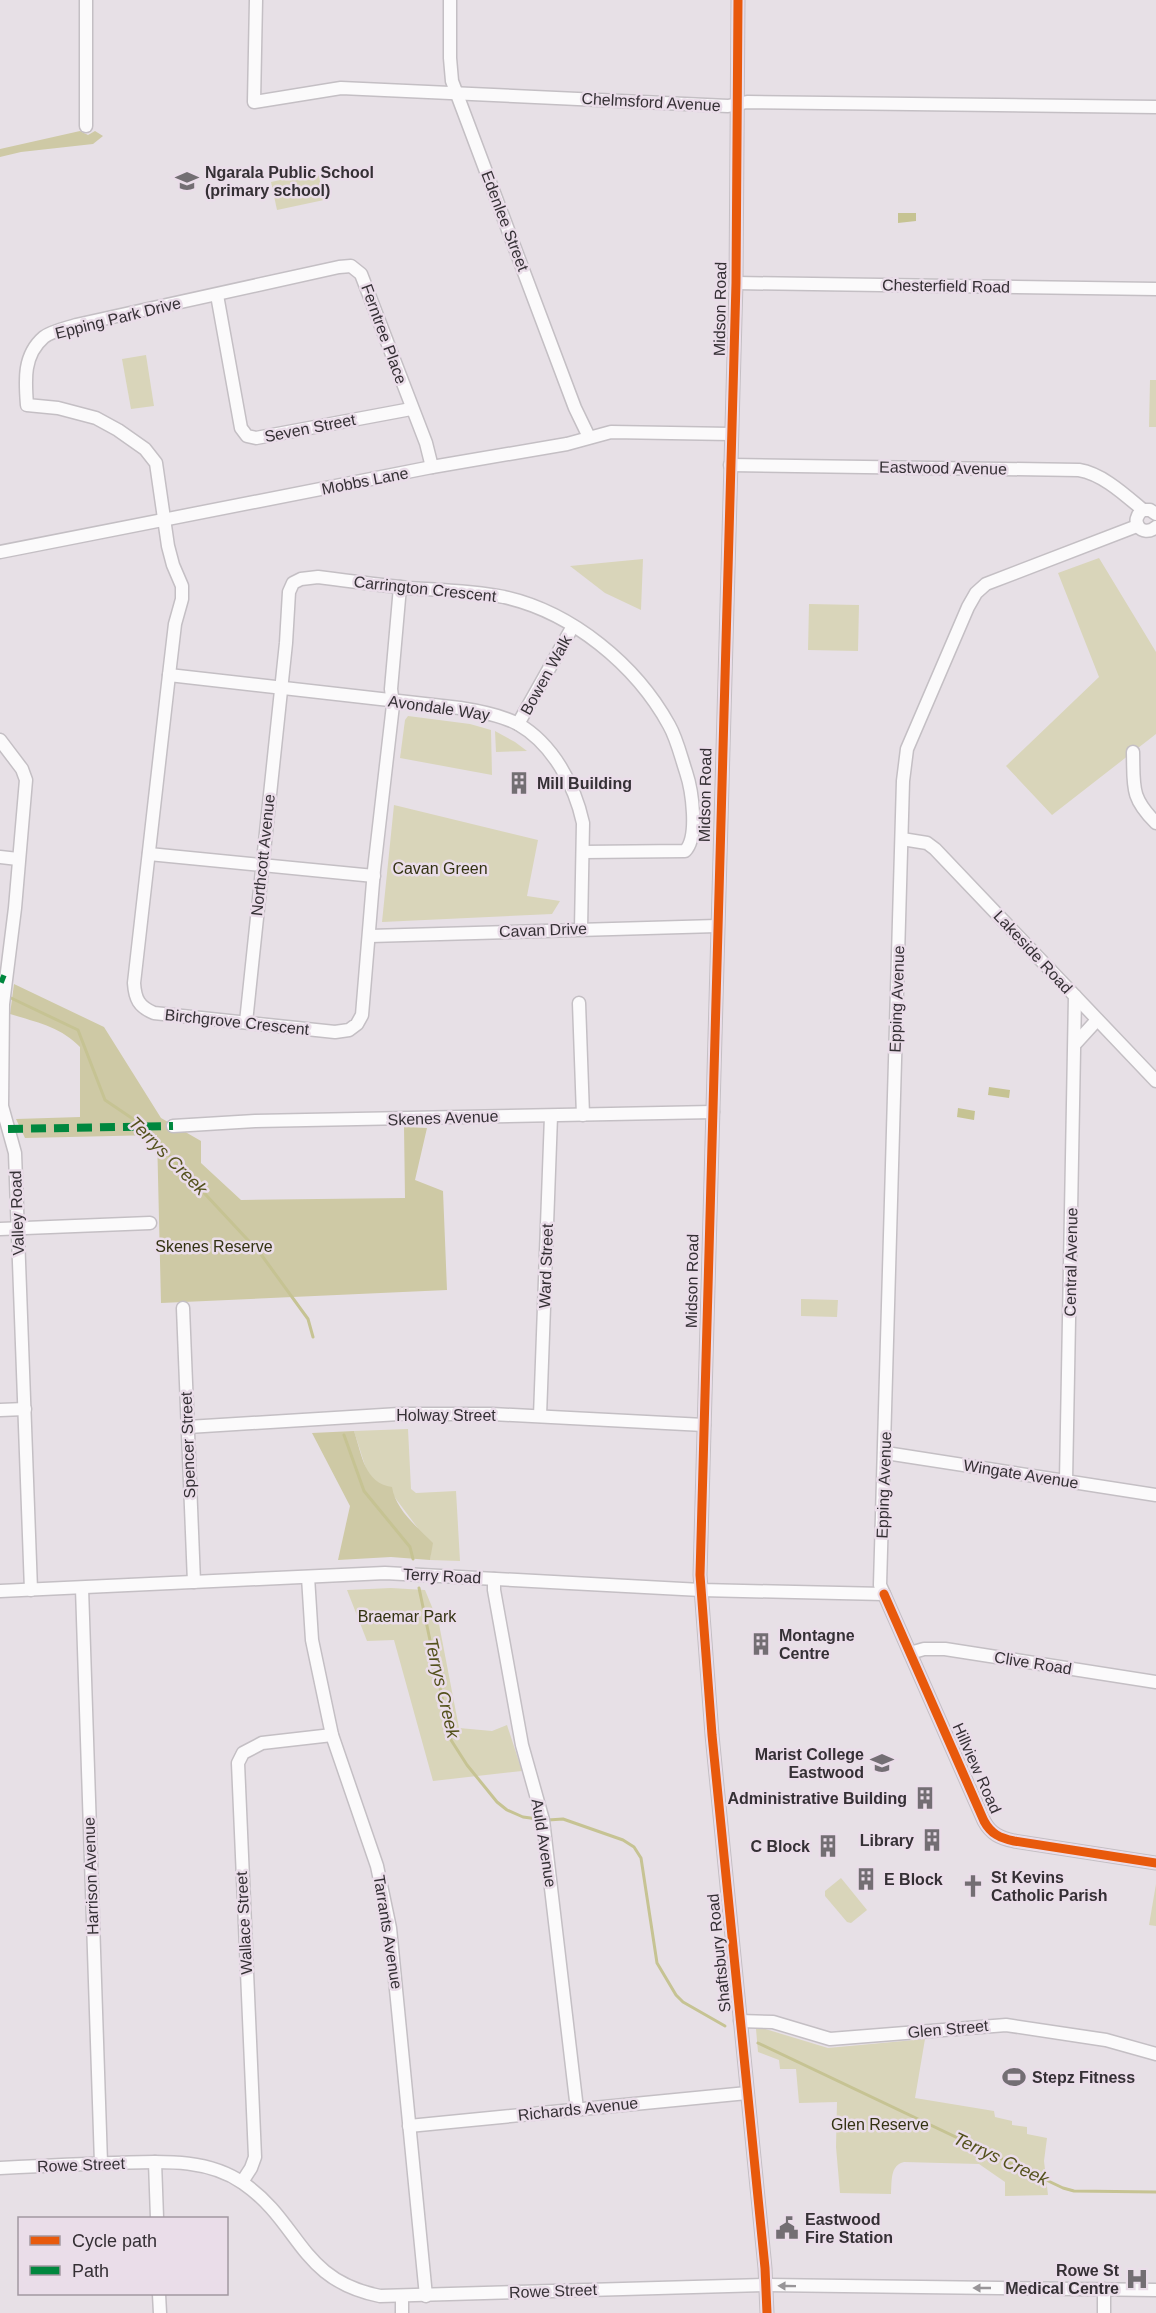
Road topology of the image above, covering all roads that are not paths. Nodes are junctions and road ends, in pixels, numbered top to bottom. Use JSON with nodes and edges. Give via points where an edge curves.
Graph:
{"nodes":[{"id":1,"x":86,"y":0,"type":"edge"},
{"id":2,"x":256,"y":0,"type":"edge"},
{"id":3,"x":450,"y":0,"type":"edge"},
{"id":4,"x":738,"y":0,"type":"edge"},
{"id":5,"x":456,"y":92,"type":"junction"},
{"id":6,"x":737,"y":104,"type":"junction"},
{"id":7,"x":1156,"y":107,"type":"edge"},
{"id":8,"x":86,"y":126,"type":"dead end"},
{"id":9,"x":736,"y":283,"type":"junction"},
{"id":10,"x":1156,"y":289,"type":"edge"},
{"id":11,"x":217,"y":295,"type":"junction"},
{"id":12,"x":411,"y":409,"type":"junction"},
{"id":13,"x":731,"y":434,"type":"junction"},
{"id":14,"x":589,"y":437,"type":"junction"},
{"id":15,"x":730,"y":465,"type":"junction"},
{"id":16,"x":432,"y":467,"type":"junction"},
{"id":17,"x":1143,"y":510,"type":"junction"},
{"id":18,"x":1156,"y":514,"type":"edge"},
{"id":19,"x":164,"y":520,"type":"junction"},
{"id":20,"x":1137,"y":526,"type":"junction"},
{"id":21,"x":1155,"y":531,"type":"edge"},
{"id":22,"x":0,"y":552,"type":"edge"},
{"id":23,"x":400,"y":587,"type":"junction"},
{"id":24,"x":573,"y":626,"type":"junction"},
{"id":25,"x":169,"y":675,"type":"junction"},
{"id":26,"x":281,"y":688,"type":"junction"},
{"id":27,"x":393,"y":700,"type":"junction"},
{"id":28,"x":518,"y":724,"type":"junction"},
{"id":29,"x":0,"y":740,"type":"edge"},
{"id":30,"x":1133,"y":752,"type":"dead end"},
{"id":31,"x":1156,"y":823,"type":"edge"},
{"id":32,"x":902,"y":839,"type":"junction"},
{"id":33,"x":583,"y":852,"type":"junction"},
{"id":34,"x":149,"y":854,"type":"junction"},
{"id":35,"x":0,"y":857,"type":"edge"},
{"id":36,"x":18,"y":859,"type":"junction"},
{"id":37,"x":262,"y":865,"type":"junction"},
{"id":38,"x":374,"y":876,"type":"junction"},
{"id":39,"x":717,"y":926,"type":"junction"},
{"id":40,"x":581,"y":929,"type":"junction"},
{"id":41,"x":370,"y":936,"type":"junction"},
{"id":42,"x":1075,"y":996,"type":"junction"},
{"id":43,"x":579,"y":1003,"type":"dead end"},
{"id":44,"x":1097,"y":1020,"type":"junction"},
{"id":45,"x":246,"y":1022,"type":"junction"},
{"id":46,"x":1,"y":1037,"type":"edge"},
{"id":47,"x":1076,"y":1043,"type":"junction"},
{"id":48,"x":1156,"y":1082,"type":"edge"},
{"id":49,"x":713,"y":1112,"type":"junction"},
{"id":50,"x":583,"y":1115,"type":"junction"},
{"id":51,"x":551,"y":1116,"type":"junction"},
{"id":52,"x":173,"y":1126,"type":"dead end"},
{"id":53,"x":4,"y":1129,"type":"edge"},
{"id":54,"x":150,"y":1223,"type":"dead end"},
{"id":55,"x":0,"y":1229,"type":"edge"},
{"id":56,"x":17,"y":1229,"type":"junction"},
{"id":57,"x":183,"y":1308,"type":"dead end"},
{"id":58,"x":25,"y":1409,"type":"junction"},
{"id":59,"x":0,"y":1410,"type":"edge"},
{"id":60,"x":540,"y":1416,"type":"junction"},
{"id":61,"x":704,"y":1425,"type":"junction"},
{"id":62,"x":188,"y":1427,"type":"junction"},
{"id":63,"x":886,"y":1453,"type":"junction"},
{"id":64,"x":1065,"y":1481,"type":"junction"},
{"id":65,"x":1156,"y":1495,"type":"edge"},
{"id":66,"x":308,"y":1577,"type":"junction"},
{"id":67,"x":494,"y":1579,"type":"junction"},
{"id":68,"x":194,"y":1582,"type":"junction"},
{"id":69,"x":82,"y":1588,"type":"junction"},
{"id":70,"x":31,"y":1590,"type":"junction"},
{"id":71,"x":700,"y":1590,"type":"junction"},
{"id":72,"x":0,"y":1591,"type":"edge"},
{"id":73,"x":884,"y":1594,"type":"junction"},
{"id":74,"x":910,"y":1653,"type":"junction"},
{"id":75,"x":1156,"y":1682,"type":"edge"},
{"id":76,"x":332,"y":1735,"type":"junction"},
{"id":77,"x":1156,"y":1863,"type":"edge"},
{"id":78,"x":740,"y":2021,"type":"junction"},
{"id":79,"x":1156,"y":2054,"type":"edge"},
{"id":80,"x":747,"y":2092,"type":"junction"},
{"id":81,"x":577,"y":2109,"type":"junction"},
{"id":82,"x":409,"y":2126,"type":"junction"},
{"id":83,"x":155,"y":2162,"type":"junction"},
{"id":84,"x":101,"y":2163,"type":"junction"},
{"id":85,"x":0,"y":2168,"type":"edge"},
{"id":86,"x":242,"y":2182,"type":"junction"},
{"id":87,"x":157,"y":2217,"type":"edge"},
{"id":88,"x":766,"y":2285,"type":"junction"},
{"id":89,"x":1104,"y":2289,"type":"junction"},
{"id":90,"x":1156,"y":2290,"type":"edge"},
{"id":91,"x":159,"y":2295,"type":"edge"},
{"id":92,"x":426,"y":2296,"type":"junction"},
{"id":93,"x":402,"y":2297,"type":"junction"},
{"id":94,"x":160,"y":2313,"type":"edge"},
{"id":95,"x":402,"y":2313,"type":"edge"},
{"id":96,"x":767,"y":2313,"type":"edge"},
{"id":97,"x":1104,"y":2313,"type":"edge"}],
"edges":[{"from":1,"to":8,"type":"street"},
{"from":2,"to":5,"type":"street","name":"Chelmsford Avenue","via":[[254,102],[341,88]]},
{"from":3,"to":5,"type":"street","name":"Edenlee Street","via":[[450,63]]},
{"from":4,"to":6,"type":"street","name":"Midson Road"},
{"from":5,"to":6,"type":"street","name":"Chelmsford Avenue"},
{"from":5,"to":14,"type":"street","name":"Edenlee Street"},
{"from":6,"to":7,"type":"street","name":"Chelmsford Avenue"},
{"from":6,"to":9,"type":"street","name":"Midson Road"},
{"from":9,"to":10,"type":"street","name":"Chesterfield Road"},
{"from":9,"to":13,"type":"street","name":"Midson Road"},
{"from":11,"to":12,"type":"street","name":"Ferntree Place","via":[[351,266],[362,274]]},
{"from":11,"to":12,"type":"street","name":"Seven Street","via":[[241,428],[248,436],[256,438]]},
{"from":11,"to":19,"type":"street","name":"Epping Park Drive","via":[[76,325],[45,336],[30,354],[25,374],[27,405],[96,418],[145,449],[156,463]]},
{"from":12,"to":16,"type":"street","name":"Ferntree Place"},
{"from":13,"to":14,"type":"street","name":"Mobbs Lane","via":[[629,430]]},
{"from":13,"to":15,"type":"street","name":"Midson Road"},
{"from":14,"to":16,"type":"street","name":"Mobbs Lane"},
{"from":15,"to":17,"type":"street","name":"Eastwood Avenue","via":[[1079,470],[1099,477]]},
{"from":15,"to":39,"type":"street","name":"Midson Road"},
{"from":16,"to":19,"type":"street","name":"Mobbs Lane"},
{"from":17,"to":18,"type":"street","name":"Eastwood Avenue"},
{"from":17,"to":20,"type":"street","via":[[1136,518]]},
{"from":19,"to":22,"type":"street","name":"Mobbs Lane"},
{"from":19,"to":25,"type":"street","name":"Birchgrove Crescent","via":[[173,565],[182,586]]},
{"from":20,"to":21,"type":"street","via":[[1145,532]]},
{"from":20,"to":32,"type":"street","name":"Epping Avenue","via":[[986,584],[976,593],[907,749]]},
{"from":23,"to":24,"type":"street","name":"Carrington Crescent","via":[[506,598]]},
{"from":23,"to":26,"type":"street","name":"Carrington Crescent","via":[[318,577],[293,583]]},
{"from":23,"to":27,"type":"street","name":"Birchgrove Crescent"},
{"from":24,"to":28,"type":"street","name":"Bowen Walk"},
{"from":24,"to":33,"type":"street","name":"Carrington Crescent","via":[[614,655],[650,696],[670,727],[688,778],[692,805],[692,839],[685,851]]},
{"from":25,"to":26,"type":"street","name":"Avondale Way"},
{"from":25,"to":34,"type":"street","name":"Birchgrove Crescent"},
{"from":26,"to":27,"type":"street","name":"Avondale Way"},
{"from":26,"to":37,"type":"street","name":"Northcott Avenue"},
{"from":27,"to":28,"type":"street","name":"Avondale Way","via":[[470,710]]},
{"from":27,"to":38,"type":"street","name":"Birchgrove Crescent"},
{"from":28,"to":33,"type":"street","name":"Avondale Way","via":[[545,748],[570,784],[583,823]]},
{"from":29,"to":36,"type":"street","name":"Valley Road","via":[[26,780]]},
{"from":30,"to":31,"type":"street","via":[[1137,801]]},
{"from":32,"to":42,"type":"street","name":"Lakeside Road","via":[[927,843],[935,849]]},
{"from":32,"to":63,"type":"street","name":"Epping Avenue"},
{"from":33,"to":40,"type":"street","name":"Avondale Way"},
{"from":34,"to":37,"type":"street"},
{"from":34,"to":45,"type":"street","name":"Birchgrove Crescent","via":[[135,998],[144,1009],[154,1013]]},
{"from":35,"to":36,"type":"street"},
{"from":36,"to":46,"type":"street","name":"Valley Road"},
{"from":37,"to":38,"type":"street"},
{"from":37,"to":45,"type":"street","name":"Northcott Avenue"},
{"from":38,"to":41,"type":"street","name":"Birchgrove Crescent"},
{"from":39,"to":40,"type":"street","name":"Cavan Drive"},
{"from":39,"to":49,"type":"street","name":"Midson Road"},
{"from":40,"to":41,"type":"street","name":"Cavan Drive"},
{"from":41,"to":45,"type":"street","name":"Birchgrove Crescent","via":[[362,1015],[349,1030],[321,1031]]},
{"from":42,"to":44,"type":"street","name":"Lakeside Road"},
{"from":42,"to":47,"type":"street","name":"Central Avenue"},
{"from":43,"to":50,"type":"street"},
{"from":44,"to":47,"type":"street"},
{"from":44,"to":48,"type":"street","name":"Lakeside Road"},
{"from":46,"to":53,"type":"street","name":"Valley Road"},
{"from":47,"to":64,"type":"street","name":"Central Avenue"},
{"from":49,"to":50,"type":"street","name":"Skenes Avenue"},
{"from":49,"to":61,"type":"street","name":"Midson Road"},
{"from":50,"to":51,"type":"street","name":"Skenes Avenue"},
{"from":51,"to":52,"type":"street","name":"Skenes Avenue"},
{"from":51,"to":60,"type":"street","name":"Ward Street"},
{"from":53,"to":56,"type":"street","name":"Valley Road","via":[[15,1153]]},
{"from":54,"to":56,"type":"street"},
{"from":55,"to":56,"type":"street"},
{"from":56,"to":58,"type":"street","name":"Valley Road"},
{"from":57,"to":62,"type":"street","name":"Spencer Street"},
{"from":58,"to":59,"type":"street"},
{"from":58,"to":70,"type":"street","name":"Valley Road"},
{"from":60,"to":61,"type":"street","name":"Holway Street"},
{"from":60,"to":62,"type":"street","name":"Holway Street","via":[[399,1414]]},
{"from":61,"to":71,"type":"street","name":"Midson Road"},
{"from":62,"to":68,"type":"street","name":"Spencer Street"},
{"from":63,"to":64,"type":"street","name":"Wingate Avenue"},
{"from":63,"to":73,"type":"street","name":"Epping Avenue","via":[[880,1585]]},
{"from":64,"to":65,"type":"street","name":"Wingate Avenue"},
{"from":66,"to":67,"type":"street","name":"Terry Road","via":[[385,1573]]},
{"from":66,"to":68,"type":"street","name":"Terry Road"},
{"from":66,"to":76,"type":"street","name":"Tarrants Avenue","via":[[312,1640]]},
{"from":67,"to":71,"type":"street","name":"Terry Road"},
{"from":67,"to":81,"type":"street","name":"Auld Avenue","via":[[522,1744],[543,1820]]},
{"from":68,"to":69,"type":"street","name":"Terry Road"},
{"from":69,"to":70,"type":"street","name":"Terry Road"},
{"from":69,"to":84,"type":"street","name":"Harrison Avenue"},
{"from":70,"to":72,"type":"street","name":"Terry Road"},
{"from":71,"to":73,"type":"street","name":"Terry Road"},
{"from":71,"to":78,"type":"street","name":"Shaftsbury Road"},
{"from":73,"to":74,"type":"street","name":"Hillview Road"},
{"from":74,"to":75,"type":"street","name":"Clive Road","via":[[945,1649]]},
{"from":74,"to":77,"type":"street","name":"Hillview Road","via":[[984,1821],[994,1834],[1024,1843]]},
{"from":76,"to":82,"type":"street","name":"Tarrants Avenue","via":[[377,1866],[390,1928]]},
{"from":76,"to":86,"type":"street","name":"Wallace Street","via":[[262,1743],[243,1753],[238,1763],[255,2157]]},
{"from":78,"to":79,"type":"street","name":"Glen Street","via":[[773,2022],[830,2039],[1005,2025],[1106,2040]]},
{"from":78,"to":80,"type":"street","name":"Shaftsbury Road"},
{"from":80,"to":81,"type":"street","name":"Richards Avenue"},
{"from":80,"to":88,"type":"street","name":"Shaftsbury Road"},
{"from":81,"to":82,"type":"street","name":"Richards Avenue"},
{"from":82,"to":92,"type":"street","name":"Tarrants Avenue"},
{"from":83,"to":84,"type":"street","name":"Rowe Street"},
{"from":83,"to":86,"type":"street","name":"Rowe Street","via":[[202,2166]]},
{"from":83,"to":87,"type":"street"},
{"from":84,"to":85,"type":"street","name":"Rowe Street"},
{"from":86,"to":93,"type":"street","name":"Rowe Street","via":[[268,2204],[305,2254],[331,2278],[363,2293]]},
{"from":89,"to":88,"type":"street","name":"Rowe Street","one_way":true},
{"from":88,"to":92,"type":"street","name":"Rowe Street"},
{"from":88,"to":96,"type":"street","name":"Shaftsbury Road"},
{"from":89,"to":90,"type":"street","name":"Rowe Street"},
{"from":89,"to":97,"type":"street"},
{"from":91,"to":94,"type":"street"},
{"from":92,"to":93,"type":"street","name":"Rowe Street"},
{"from":93,"to":95,"type":"street"}]}
